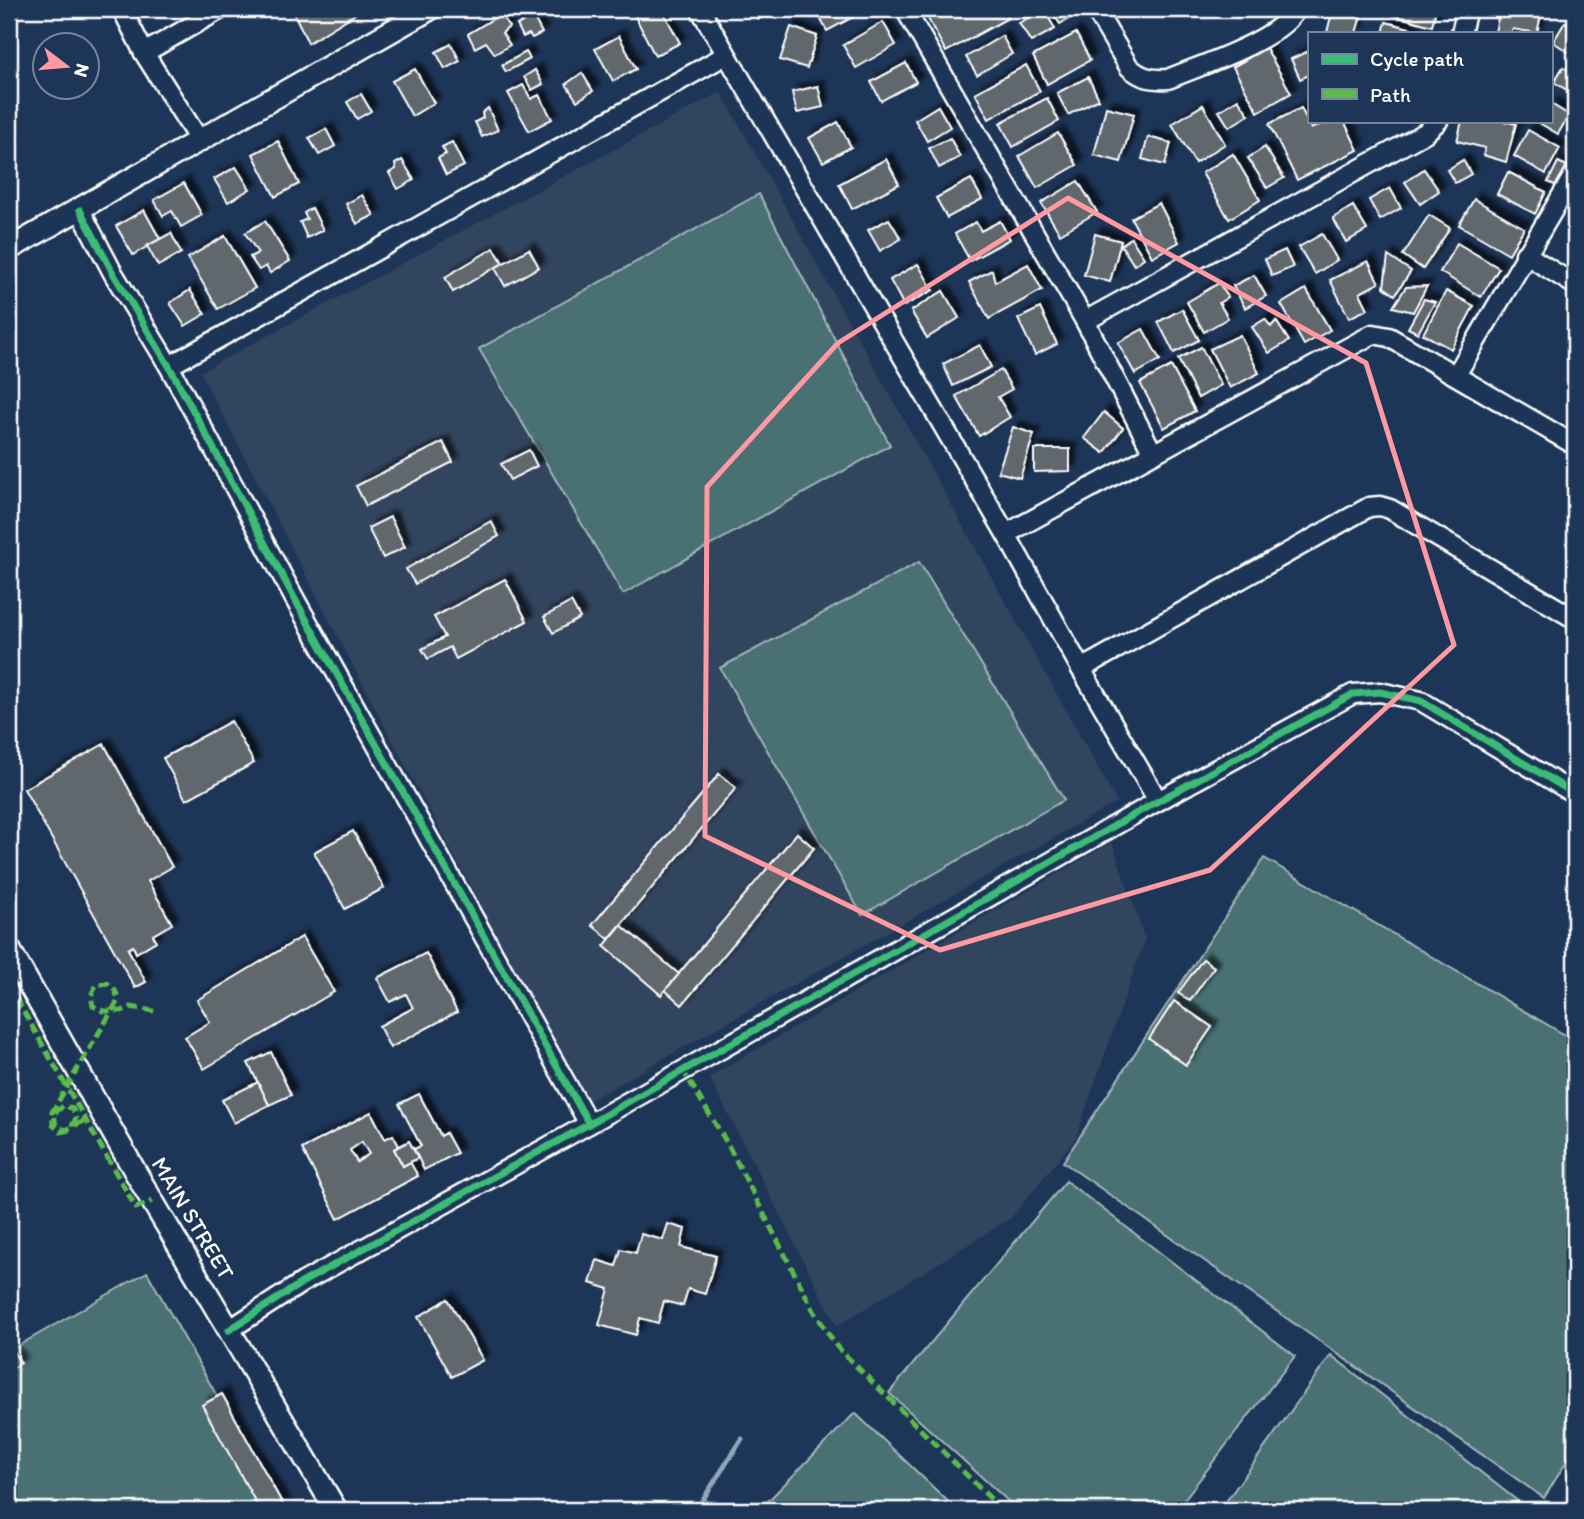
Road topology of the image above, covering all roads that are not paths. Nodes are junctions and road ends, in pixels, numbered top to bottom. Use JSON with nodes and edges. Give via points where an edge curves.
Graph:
{"nodes":[{"id":1,"x":122,"y":9,"type":"edge"},
{"id":2,"x":221,"y":9,"type":"edge"},
{"id":3,"x":430,"y":9,"type":"edge"},
{"id":4,"x":700,"y":9,"type":"edge"},
{"id":5,"x":905,"y":9,"type":"edge"},
{"id":6,"x":1095,"y":9,"type":"edge"},
{"id":7,"x":1296,"y":9,"type":"edge"},
{"id":8,"x":1467,"y":9,"type":"edge"},
{"id":9,"x":1461,"y":32,"type":"edge"},
{"id":10,"x":145,"y":53,"type":"junction"},
{"id":11,"x":726,"y":55,"type":"junction"},
{"id":12,"x":1437,"y":122,"type":"edge"},
{"id":13,"x":199,"y":140,"type":"junction"},
{"id":14,"x":1575,"y":173,"type":"edge"},
{"id":15,"x":80,"y":209,"type":"junction"},
{"id":16,"x":9,"y":249,"type":"edge"},
{"id":17,"x":1525,"y":254,"type":"junction"},
{"id":18,"x":1575,"y":285,"type":"edge"},
{"id":19,"x":1085,"y":321,"type":"junction"},
{"id":20,"x":169,"y":366,"type":"junction"},
{"id":21,"x":1457,"y":375,"type":"junction"},
{"id":22,"x":1575,"y":445,"type":"edge"},
{"id":23,"x":1153,"y":453,"type":"junction"},
{"id":24,"x":1006,"y":534,"type":"junction"},
{"id":25,"x":1575,"y":619,"type":"edge"},
{"id":26,"x":1081,"y":669,"type":"junction"},
{"id":27,"x":1575,"y":794,"type":"edge"},
{"id":28,"x":1158,"y":801,"type":"junction"},
{"id":29,"x":9,"y":949,"type":"edge"},
{"id":30,"x":589,"y":1124,"type":"junction"},
{"id":31,"x":229,"y":1331,"type":"junction"},
{"id":32,"x":336,"y":1510,"type":"edge"}],
"edges":[{"from":1,"to":10,"type":"street"},
{"from":2,"to":10,"type":"street"},
{"from":3,"to":13,"type":"street"},
{"from":4,"to":11,"type":"street"},
{"from":5,"to":19,"type":"street"},
{"from":6,"to":7,"type":"street","via":[[1129,67],[1159,80],[1264,37],[1282,27]]},
{"from":8,"to":9,"type":"street"},
{"from":10,"to":13,"type":"street"},
{"from":11,"to":20,"type":"street"},
{"from":11,"to":24,"type":"street"},
{"from":12,"to":19,"type":"street","via":[[1426,133]]},
{"from":13,"to":15,"type":"street"},
{"from":14,"to":17,"type":"street"},
{"from":15,"to":16,"type":"street"},
{"from":15,"to":20,"type":"street"},
{"from":17,"to":18,"type":"street"},
{"from":17,"to":21,"type":"street"},
{"from":19,"to":23,"type":"street"},
{"from":20,"to":30,"type":"street"},
{"from":21,"to":22,"type":"street"},
{"from":21,"to":23,"type":"street","via":[[1389,337],[1373,334]]},
{"from":23,"to":24,"type":"street"},
{"from":24,"to":26,"type":"street"},
{"from":25,"to":26,"type":"street","via":[[1390,509],[1369,507]]},
{"from":26,"to":28,"type":"street"},
{"from":27,"to":28,"type":"street","via":[[1420,701],[1380,692],[1353,694]]},
{"from":28,"to":30,"type":"street"},
{"from":29,"to":31,"type":"street","name":"MAIN STREET"},
{"from":30,"to":31,"type":"street","via":[[303,1282]]},
{"from":31,"to":32,"type":"street","name":"MAIN STREET"}]}
